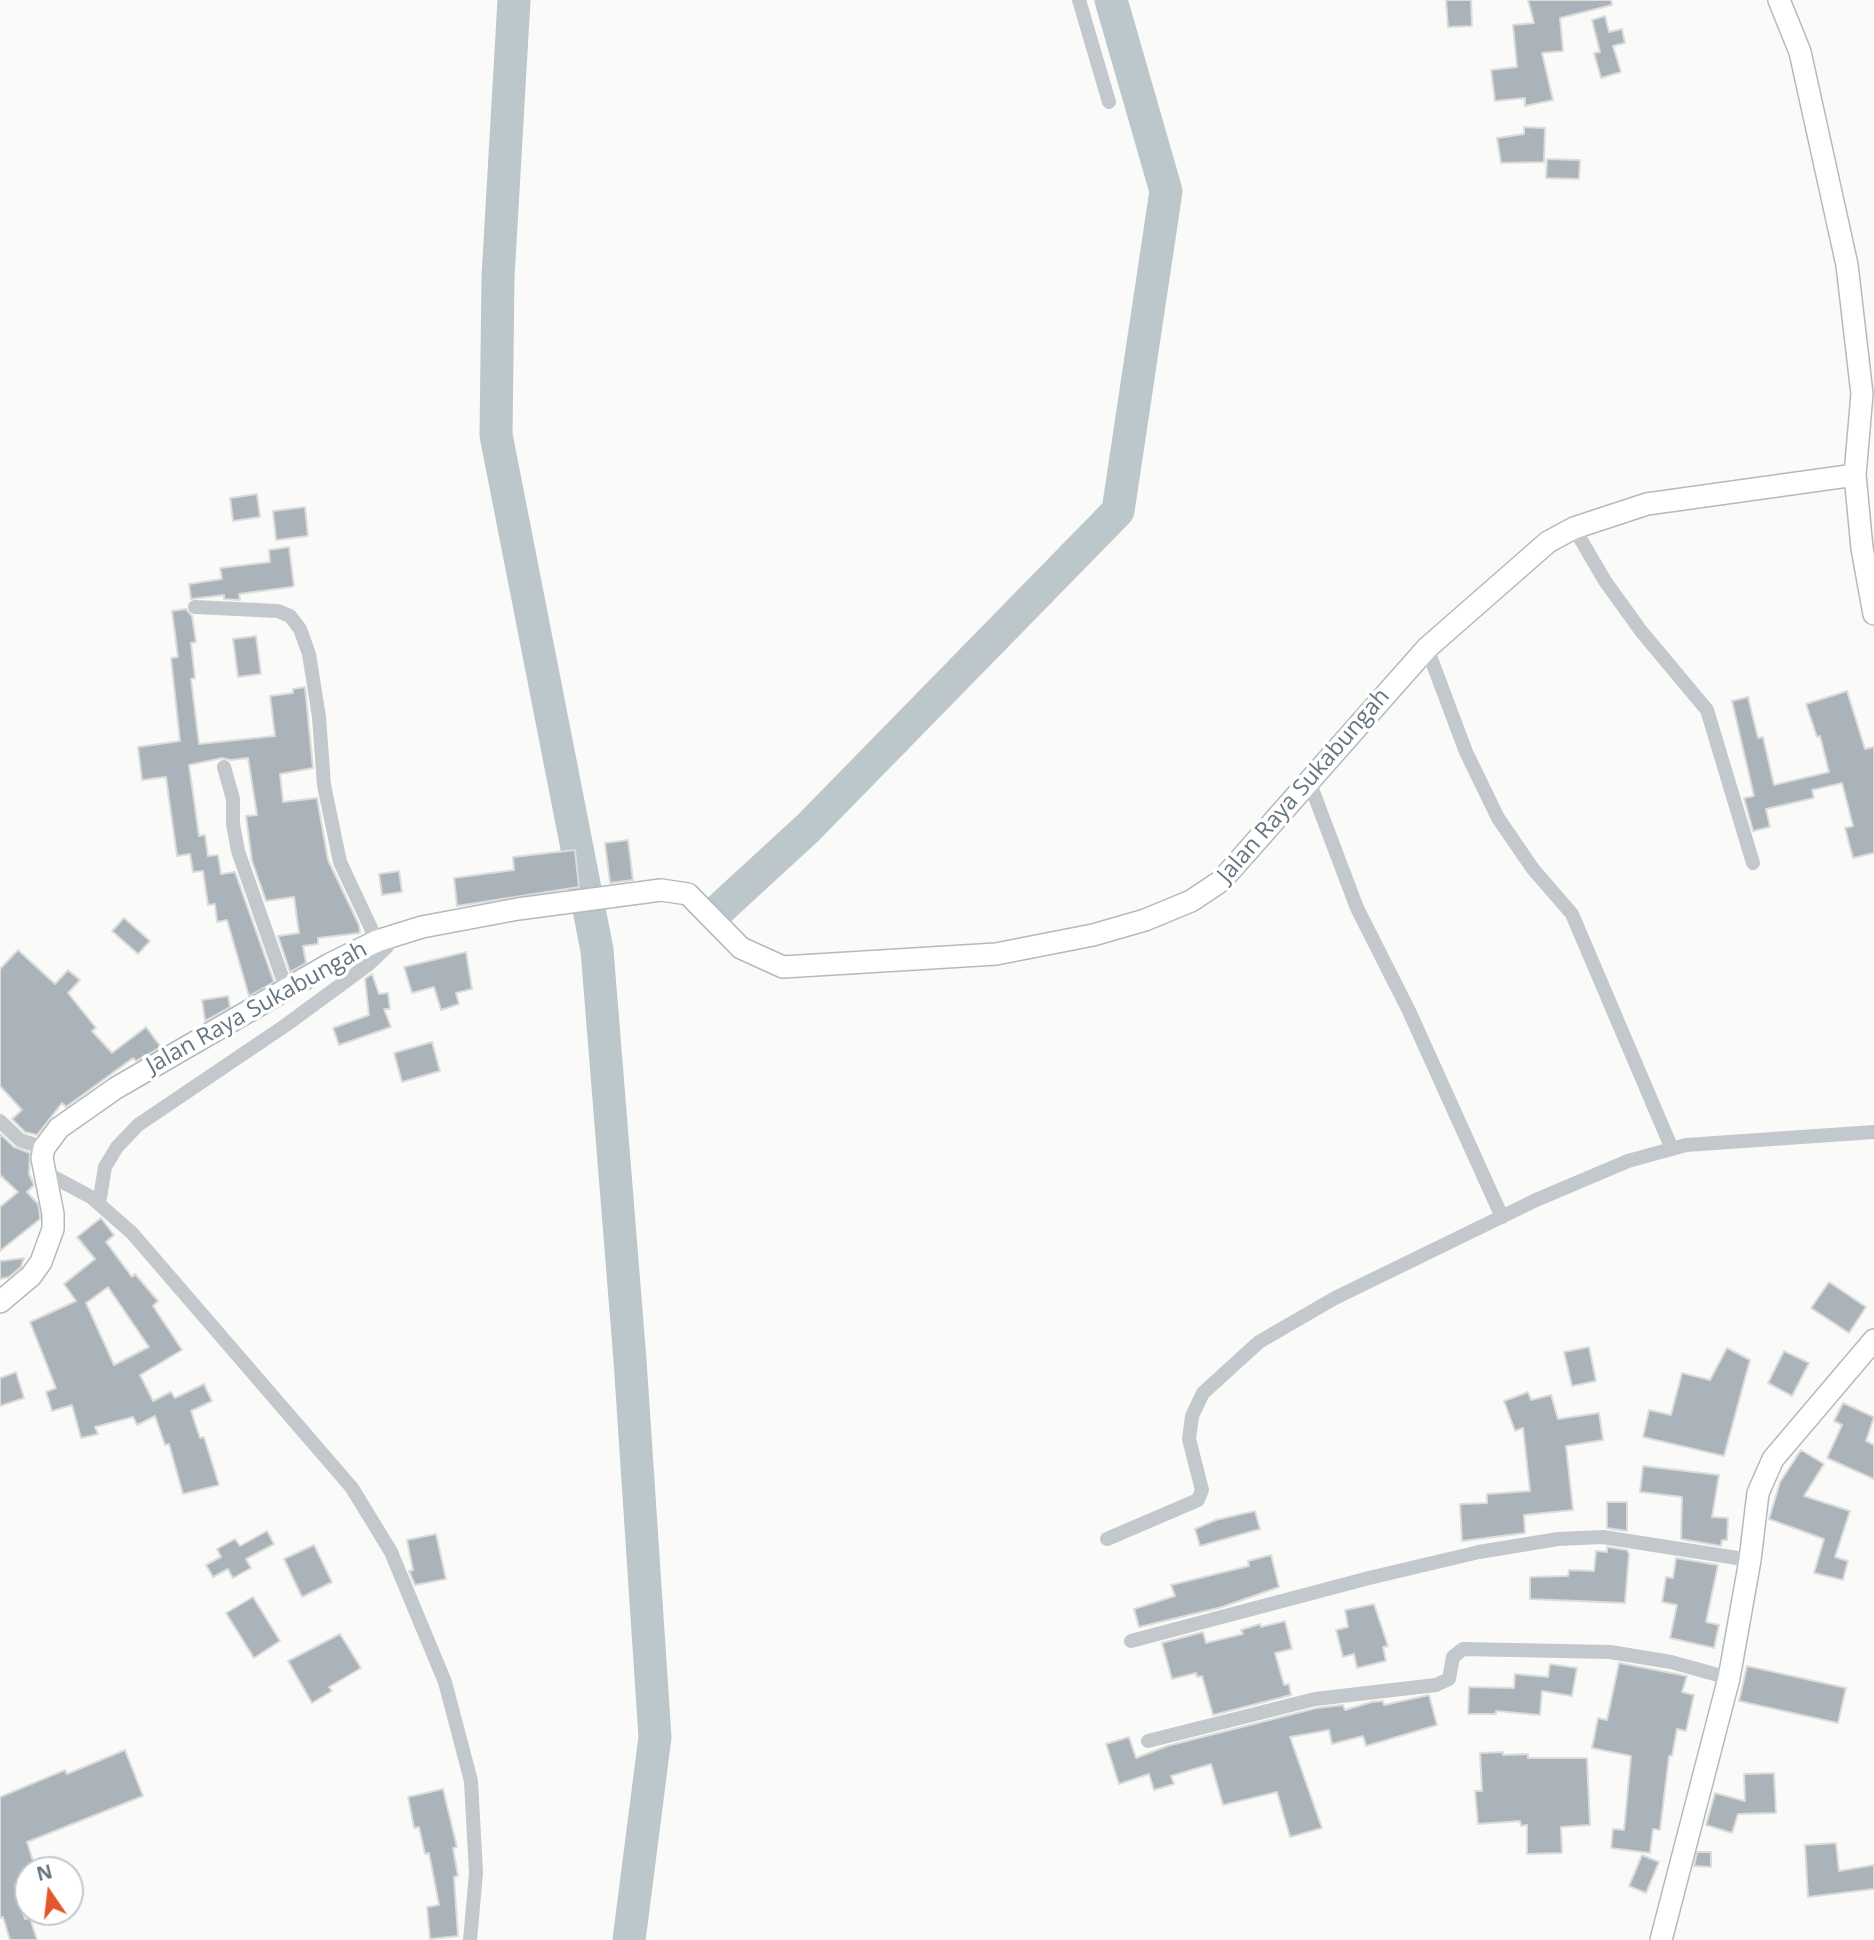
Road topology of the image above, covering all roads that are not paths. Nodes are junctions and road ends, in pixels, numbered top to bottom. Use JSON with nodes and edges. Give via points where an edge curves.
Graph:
{"nodes":[{"id":1,"x":1079,"y":0,"type":"edge"},
{"id":2,"x":1779,"y":0,"type":"edge"},
{"id":3,"x":1109,"y":102,"type":"dead end"},
{"id":4,"x":1856,"y":475,"type":"junction"},
{"id":5,"x":1574,"y":528,"type":"junction"},
{"id":6,"x":195,"y":607,"type":"dead end"},
{"id":7,"x":1874,"y":614,"type":"edge"},
{"id":8,"x":1427,"y":648,"type":"junction"},
{"id":9,"x":225,"y":767,"type":"dead end"},
{"id":10,"x":1309,"y":781,"type":"junction"},
{"id":11,"x":1754,"y":863,"type":"dead end"},
{"id":12,"x":381,"y":939,"type":"junction"},
{"id":13,"x":287,"y":991,"type":"junction"},
{"id":14,"x":0,"y":1121,"type":"edge"},
{"id":15,"x":1874,"y":1132,"type":"edge"},
{"id":16,"x":44,"y":1148,"type":"junction"},
{"id":17,"x":1672,"y":1149,"type":"junction"},
{"id":18,"x":44,"y":1172,"type":"junction"},
{"id":19,"x":99,"y":1204,"type":"junction"},
{"id":20,"x":1502,"y":1217,"type":"junction"},
{"id":21,"x":0,"y":1302,"type":"edge"},
{"id":22,"x":1874,"y":1340,"type":"edge"},
{"id":23,"x":1107,"y":1539,"type":"dead end"},
{"id":24,"x":1750,"y":1560,"type":"junction"},
{"id":25,"x":1130,"y":1641,"type":"dead end"},
{"id":26,"x":1729,"y":1678,"type":"junction"},
{"id":27,"x":1148,"y":1741,"type":"dead end"},
{"id":28,"x":470,"y":1940,"type":"edge"},
{"id":29,"x":1661,"y":1940,"type":"edge"}],
"edges":[{"from":1,"to":3,"type":"street"},
{"from":2,"to":4,"type":"street","via":[[1800,52],[1847,265],[1862,394]]},
{"from":4,"to":5,"type":"street","name":"Jalan Raya Sukabungah","via":[[1647,504]]},
{"from":4,"to":7,"type":"street"},
{"from":5,"to":8,"type":"street","name":"Jalan Raya Sukabungah","via":[[1538,550]]},
{"from":5,"to":11,"type":"street","via":[[1641,631],[1707,710]]},
{"from":6,"to":12,"type":"street","via":[[278,611],[290,616],[300,629],[309,654],[324,785],[340,862]]},
{"from":8,"to":10,"type":"street","name":"Jalan Raya Sukabungah"},
{"from":8,"to":17,"type":"street","via":[[1466,752],[1498,818],[1572,914]]},
{"from":9,"to":13,"type":"street","via":[[238,851]]},
{"from":10,"to":12,"type":"street","name":"Jalan Raya Sukabungah","via":[[1209,891],[1145,919],[1034,948],[783,967],[741,948],[688,894],[675,890],[518,909]]},
{"from":10,"to":20,"type":"street","via":[[1357,908]]},
{"from":12,"to":13,"type":"street","name":"Jalan Raya Sukabungah"},
{"from":12,"to":19,"type":"street","via":[[387,947],[369,964],[138,1125],[105,1167]]},
{"from":13,"to":16,"type":"street","name":"Jalan Raya Sukabungah","via":[[116,1088],[68,1120]]},
{"from":14,"to":16,"type":"street","via":[[20,1140]]},
{"from":15,"to":17,"type":"street"},
{"from":16,"to":18,"type":"street"},
{"from":17,"to":20,"type":"street","via":[[1628,1161]]},
{"from":18,"to":19,"type":"street"},
{"from":18,"to":21,"type":"street","via":[[53,1229],[31,1276]]},
{"from":19,"to":28,"type":"street","via":[[132,1233],[352,1488],[391,1552],[445,1682],[471,1781],[476,1873]]},
{"from":20,"to":23,"type":"street","via":[[1335,1298],[1259,1342],[1203,1393],[1192,1416],[1189,1439],[1201,1497]]},
{"from":22,"to":24,"type":"street","via":[[1773,1459],[1758,1493]]},
{"from":24,"to":25,"type":"street","via":[[1603,1537],[1558,1539],[1381,1575]]},
{"from":24,"to":26,"type":"street"},
{"from":26,"to":27,"type":"street","via":[[1610,1652],[1463,1649],[1453,1657],[1449,1679],[1436,1685],[1315,1699]]},
{"from":26,"to":29,"type":"street"}]}
